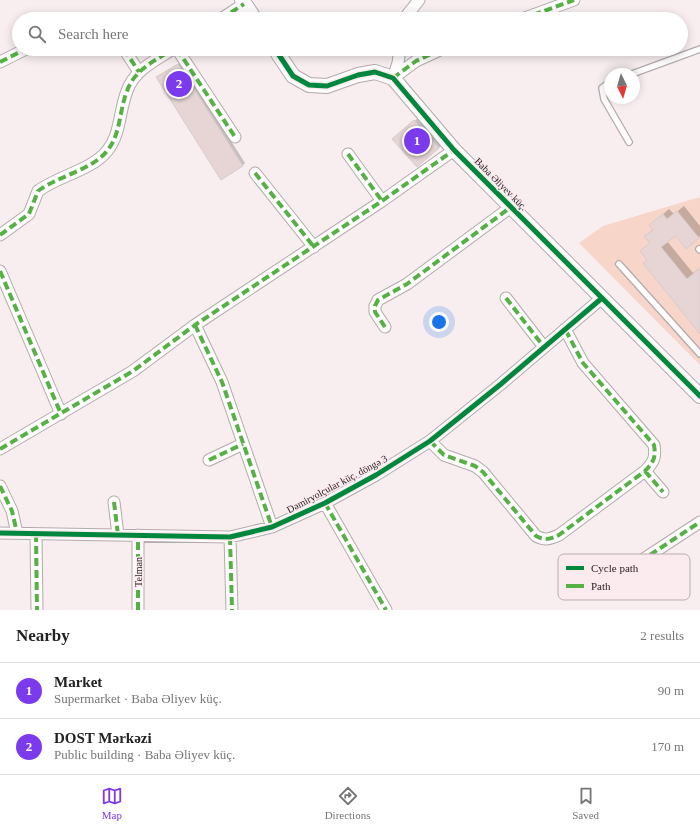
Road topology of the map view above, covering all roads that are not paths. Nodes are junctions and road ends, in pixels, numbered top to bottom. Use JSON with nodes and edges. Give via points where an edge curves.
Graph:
{"nodes":[{"id":1,"x":419,"y":0,"type":"edge"},
{"id":2,"x":574,"y":0,"type":"edge"},
{"id":3,"x":243,"y":2,"type":"edge"},
{"id":4,"x":230,"y":12,"type":"edge"},
{"id":5,"x":250,"y":12,"type":"edge"},
{"id":6,"x":410,"y":12,"type":"edge"},
{"id":7,"x":541,"y":12,"type":"edge"},
{"id":8,"x":700,"y":49,"type":"edge"},
{"id":9,"x":688,"y":53,"type":"edge"},
{"id":10,"x":12,"y":56,"type":"edge"},
{"id":11,"x":129,"y":56,"type":"edge"},
{"id":12,"x":163,"y":56,"type":"edge"},
{"id":13,"x":182,"y":56,"type":"edge"},
{"id":14,"x":280,"y":56,"type":"edge"},
{"id":15,"x":399,"y":56,"type":"edge"},
{"id":16,"x":427,"y":56,"type":"edge"},
{"id":17,"x":681,"y":56,"type":"edge"},
{"id":18,"x":0,"y":62,"type":"edge"},
{"id":19,"x":640,"y":71,"type":"edge"},
{"id":20,"x":139,"y":72,"type":"junction"},
{"id":21,"x":393,"y":78,"type":"junction"},
{"id":22,"x":604,"y":86,"type":"edge"},
{"id":23,"x":604,"y":99,"type":"edge"},
{"id":24,"x":607,"y":104,"type":"edge"},
{"id":25,"x":235,"y":137,"type":"dead end"},
{"id":26,"x":629,"y":142,"type":"dead end"},
{"id":27,"x":454,"y":150,"type":"junction"},
{"id":28,"x":348,"y":154,"type":"dead end"},
{"id":29,"x":255,"y":173,"type":"dead end"},
{"id":30,"x":382,"y":201,"type":"junction"},
{"id":31,"x":511,"y":207,"type":"junction"},
{"id":32,"x":0,"y":236,"type":"edge"},
{"id":33,"x":314,"y":247,"type":"junction"},
{"id":34,"x":619,"y":264,"type":"dead end"},
{"id":35,"x":0,"y":272,"type":"edge"},
{"id":36,"x":506,"y":298,"type":"dead end"},
{"id":37,"x":602,"y":298,"type":"junction"},
{"id":38,"x":195,"y":325,"type":"junction"},
{"id":39,"x":385,"y":327,"type":"dead end"},
{"id":40,"x":564,"y":329,"type":"junction"},
{"id":41,"x":544,"y":347,"type":"junction"},
{"id":42,"x":700,"y":354,"type":"edge"},
{"id":43,"x":700,"y":396,"type":"edge"},
{"id":44,"x":60,"y":414,"type":"junction"},
{"id":45,"x":430,"y":440,"type":"junction"},
{"id":46,"x":243,"y":444,"type":"junction"},
{"id":47,"x":0,"y":449,"type":"edge"},
{"id":48,"x":209,"y":460,"type":"dead end"},
{"id":49,"x":646,"y":471,"type":"junction"},
{"id":50,"x":0,"y":486,"type":"edge"},
{"id":51,"x":663,"y":492,"type":"dead end"},
{"id":52,"x":114,"y":502,"type":"dead end"},
{"id":53,"x":325,"y":503,"type":"junction"},
{"id":54,"x":700,"y":522,"type":"edge"},
{"id":55,"x":272,"y":527,"type":"junction"},
{"id":56,"x":0,"y":533,"type":"edge"},
{"id":57,"x":17,"y":533,"type":"junction"},
{"id":58,"x":36,"y":534,"type":"junction"},
{"id":59,"x":118,"y":534,"type":"junction"},
{"id":60,"x":138,"y":535,"type":"junction"},
{"id":61,"x":230,"y":536,"type":"junction"},
{"id":62,"x":651,"y":554,"type":"edge"},
{"id":63,"x":37,"y":610,"type":"edge"},
{"id":64,"x":138,"y":610,"type":"edge"},
{"id":65,"x":232,"y":610,"type":"edge"},
{"id":66,"x":386,"y":610,"type":"edge"}],
"edges":[{"from":1,"to":6,"type":"street"},
{"from":2,"to":7,"type":"street"},
{"from":3,"to":4,"type":"street"},
{"from":3,"to":5,"type":"street"},
{"from":8,"to":9,"type":"lane"},
{"from":10,"to":18,"type":"street"},
{"from":11,"to":20,"type":"street"},
{"from":12,"to":20,"type":"street"},
{"from":13,"to":25,"type":"street"},
{"from":14,"to":21,"type":"street","via":[[293,76],[309,85],[326,86],[375,72]]},
{"from":15,"to":21,"type":"street"},
{"from":16,"to":21,"type":"street"},
{"from":17,"to":19,"type":"lane"},
{"from":20,"to":32,"type":"street","via":[[127,91],[115,139],[106,154],[38,191],[29,214]]},
{"from":21,"to":27,"type":"street","name":"Baba Əliyev küç."},
{"from":22,"to":23,"type":"lane"},
{"from":24,"to":26,"type":"lane"},
{"from":27,"to":30,"type":"street"},
{"from":27,"to":31,"type":"street","name":"Baba Əliyev küç."},
{"from":28,"to":30,"type":"street"},
{"from":29,"to":33,"type":"street"},
{"from":30,"to":33,"type":"street"},
{"from":31,"to":37,"type":"street","name":"Baba Əliyev küç."},
{"from":31,"to":39,"type":"street","via":[[407,284],[378,300],[375,312]]},
{"from":33,"to":38,"type":"street"},
{"from":34,"to":42,"type":"lane"},
{"from":35,"to":44,"type":"street"},
{"from":36,"to":41,"type":"street"},
{"from":37,"to":40,"type":"street","name":"Dəmiryolçular küç. döngə 3"},
{"from":37,"to":43,"type":"street","name":"Baba Əliyev küç."},
{"from":38,"to":44,"type":"street","via":[[132,372]]},
{"from":38,"to":46,"type":"street","via":[[222,382]]},
{"from":40,"to":41,"type":"street","name":"Dəmiryolçular küç. döngə 3"},
{"from":40,"to":49,"type":"street","via":[[583,362],[654,445],[656,455],[653,464]]},
{"from":41,"to":45,"type":"street","name":"Dəmiryolçular küç. döngə 3"},
{"from":44,"to":47,"type":"street"},
{"from":45,"to":49,"type":"street","via":[[444,454],[475,466],[483,472],[536,536],[543,539],[559,535]]},
{"from":45,"to":53,"type":"street","name":"Dəmiryolçular küç. döngə 3","via":[[376,475]]},
{"from":46,"to":48,"type":"street"},
{"from":46,"to":55,"type":"street"},
{"from":49,"to":51,"type":"street"},
{"from":50,"to":57,"type":"street","via":[[12,511]]},
{"from":52,"to":59,"type":"street"},
{"from":53,"to":55,"type":"street","name":"Dəmiryolçular küç. döngə 3"},
{"from":53,"to":66,"type":"street"},
{"from":54,"to":62,"type":"street"},
{"from":55,"to":61,"type":"street","name":"Dəmiryolçular küç. döngə 3"},
{"from":56,"to":57,"type":"street","name":"Dəmiryolçular küç. döngə 3"},
{"from":57,"to":58,"type":"street","name":"Dəmiryolçular küç. döngə 3"},
{"from":58,"to":59,"type":"street","name":"Dəmiryolçular küç. döngə 3"},
{"from":58,"to":63,"type":"street"},
{"from":59,"to":60,"type":"street","name":"Dəmiryolçular küç. döngə 3"},
{"from":60,"to":61,"type":"street","name":"Dəmiryolçular küç. döngə 3"},
{"from":60,"to":64,"type":"street","name":"Telman"},
{"from":61,"to":65,"type":"street"}]}
